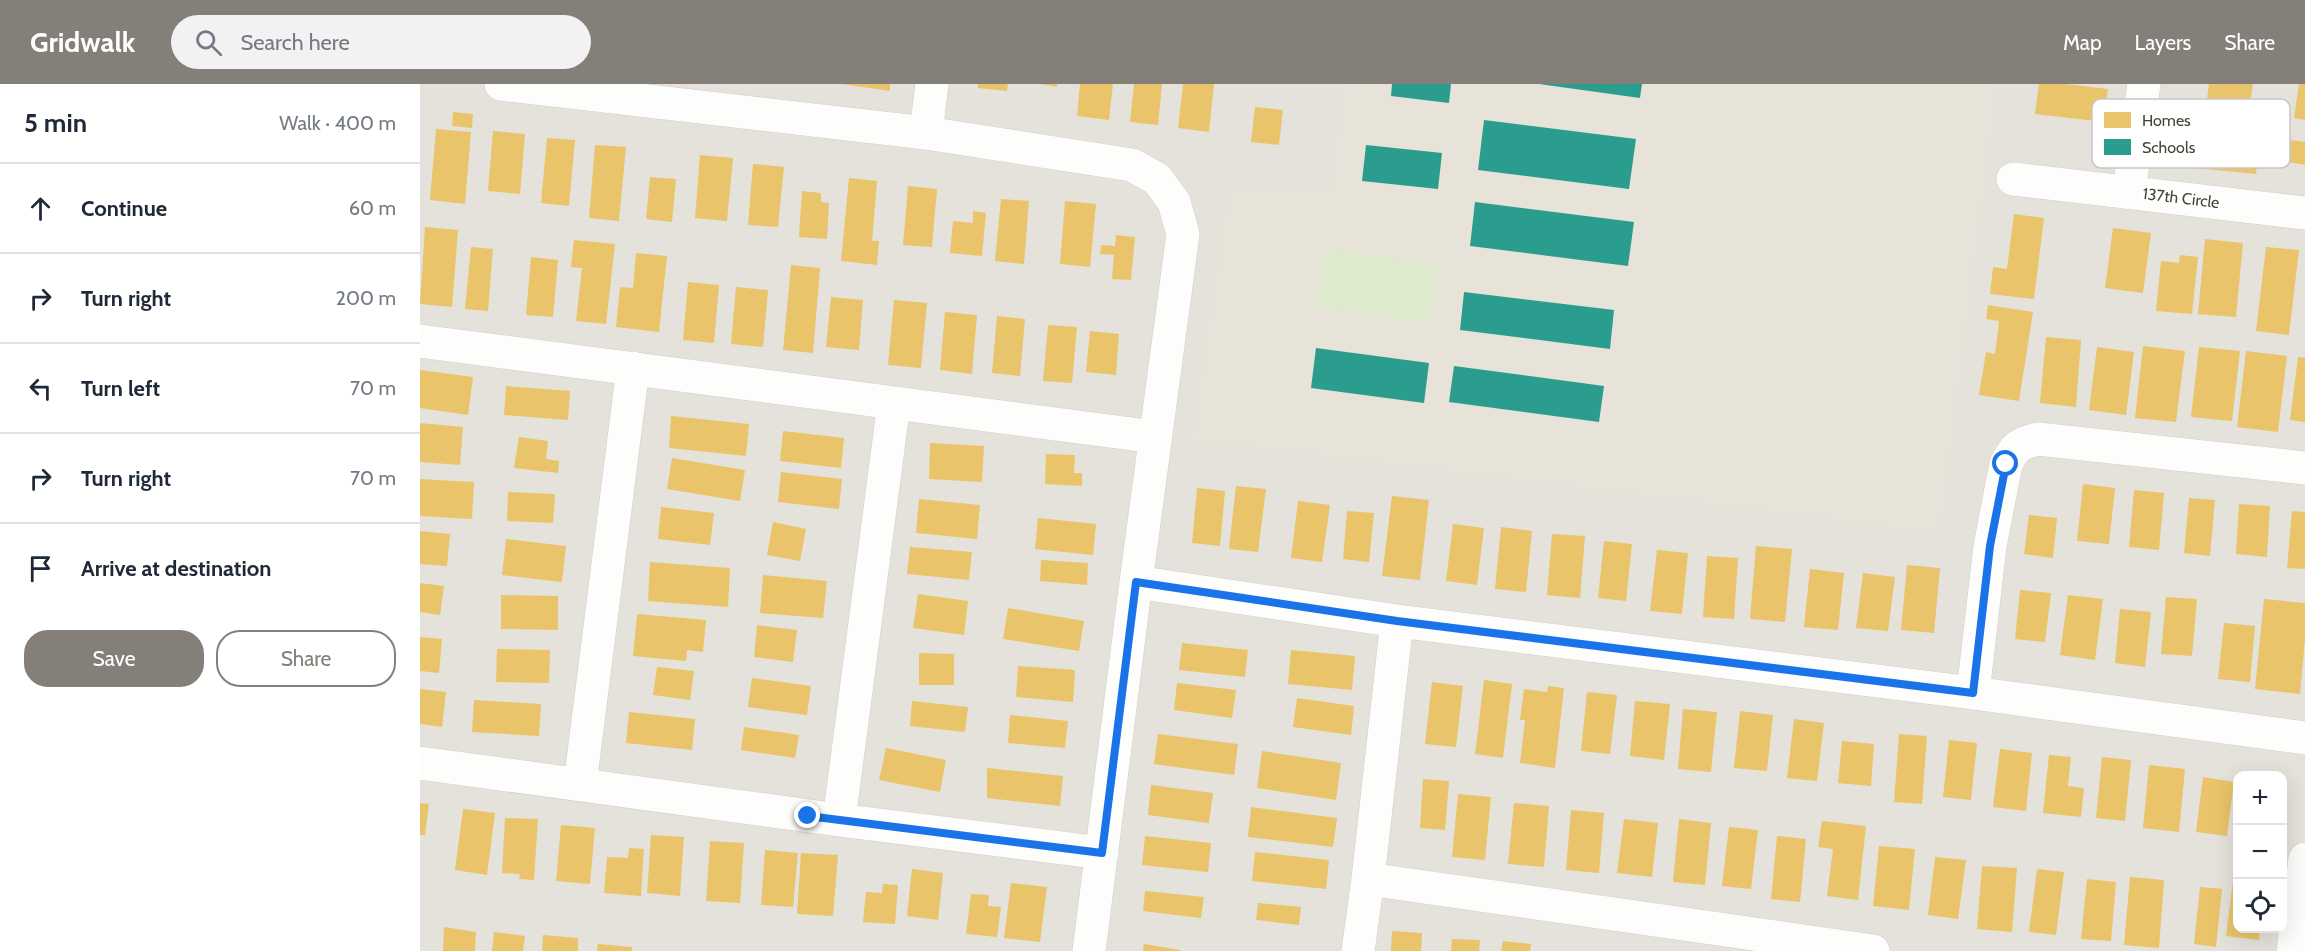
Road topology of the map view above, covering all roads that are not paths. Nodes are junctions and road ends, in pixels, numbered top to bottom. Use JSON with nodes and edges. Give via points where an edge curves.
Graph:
{"nodes":[{"id":1,"x":501,"y":84,"type":"edge"},
{"id":2,"x":932,"y":84,"type":"edge"},
{"id":3,"x":2144,"y":84,"type":"edge"},
{"id":4,"x":675,"y":94,"type":"edge"},
{"id":5,"x":2142,"y":99,"type":"edge"},
{"id":6,"x":926,"y":133,"type":"junction"},
{"id":7,"x":2132,"y":168,"type":"edge"},
{"id":8,"x":2013,"y":179,"type":"dead end"},
{"id":9,"x":2129,"y":192,"type":"junction"},
{"id":10,"x":2305,"y":213,"type":"edge"},
{"id":11,"x":420,"y":340,"type":"edge"},
{"id":12,"x":633,"y":368,"type":"junction"},
{"id":13,"x":894,"y":403,"type":"junction"},
{"id":14,"x":1155,"y":437,"type":"junction"},
{"id":15,"x":2305,"y":468,"type":"edge"},
{"id":16,"x":1136,"y":582,"type":"junction"},
{"id":17,"x":1397,"y":621,"type":"junction"},
{"id":18,"x":1973,"y":693,"type":"junction"},
{"id":19,"x":2305,"y":738,"type":"edge"},
{"id":20,"x":420,"y":763,"type":"edge"},
{"id":21,"x":580,"y":784,"type":"junction"},
{"id":22,"x":839,"y":820,"type":"junction"},
{"id":23,"x":1102,"y":853,"type":"junction"},
{"id":24,"x":2305,"y":859,"type":"edge"},
{"id":25,"x":1368,"y":879,"type":"junction"},
{"id":26,"x":1089,"y":951,"type":"edge"},
{"id":27,"x":1358,"y":951,"type":"edge"},
{"id":28,"x":1873,"y":951,"type":"edge"},
{"id":29,"x":2293,"y":951,"type":"edge"}],
"edges":[{"from":1,"to":4,"type":"street"},
{"from":2,"to":6,"type":"street"},
{"from":3,"to":5,"type":"street","name":"137th Circle"},
{"from":4,"to":6,"type":"street"},
{"from":6,"to":14,"type":"street","via":[[1132,165],[1157,179],[1174,202],[1183,234]]},
{"from":7,"to":9,"type":"street","name":"137th Circle"},
{"from":8,"to":9,"type":"street"},
{"from":9,"to":10,"type":"street","name":"137th Circle"},
{"from":11,"to":12,"type":"street"},
{"from":12,"to":13,"type":"street"},
{"from":12,"to":21,"type":"street"},
{"from":13,"to":14,"type":"street"},
{"from":13,"to":22,"type":"street"},
{"from":14,"to":16,"type":"street"},
{"from":15,"to":18,"type":"street","via":[[2038,439],[2023,442],[2006,464],[1990,546]]},
{"from":16,"to":17,"type":"street"},
{"from":16,"to":23,"type":"street"},
{"from":17,"to":18,"type":"street"},
{"from":17,"to":25,"type":"street"},
{"from":18,"to":19,"type":"street"},
{"from":20,"to":21,"type":"street"},
{"from":21,"to":22,"type":"street"},
{"from":22,"to":23,"type":"street"},
{"from":23,"to":26,"type":"street"},
{"from":24,"to":29,"type":"street"},
{"from":25,"to":27,"type":"street"},
{"from":25,"to":28,"type":"street"}]}
